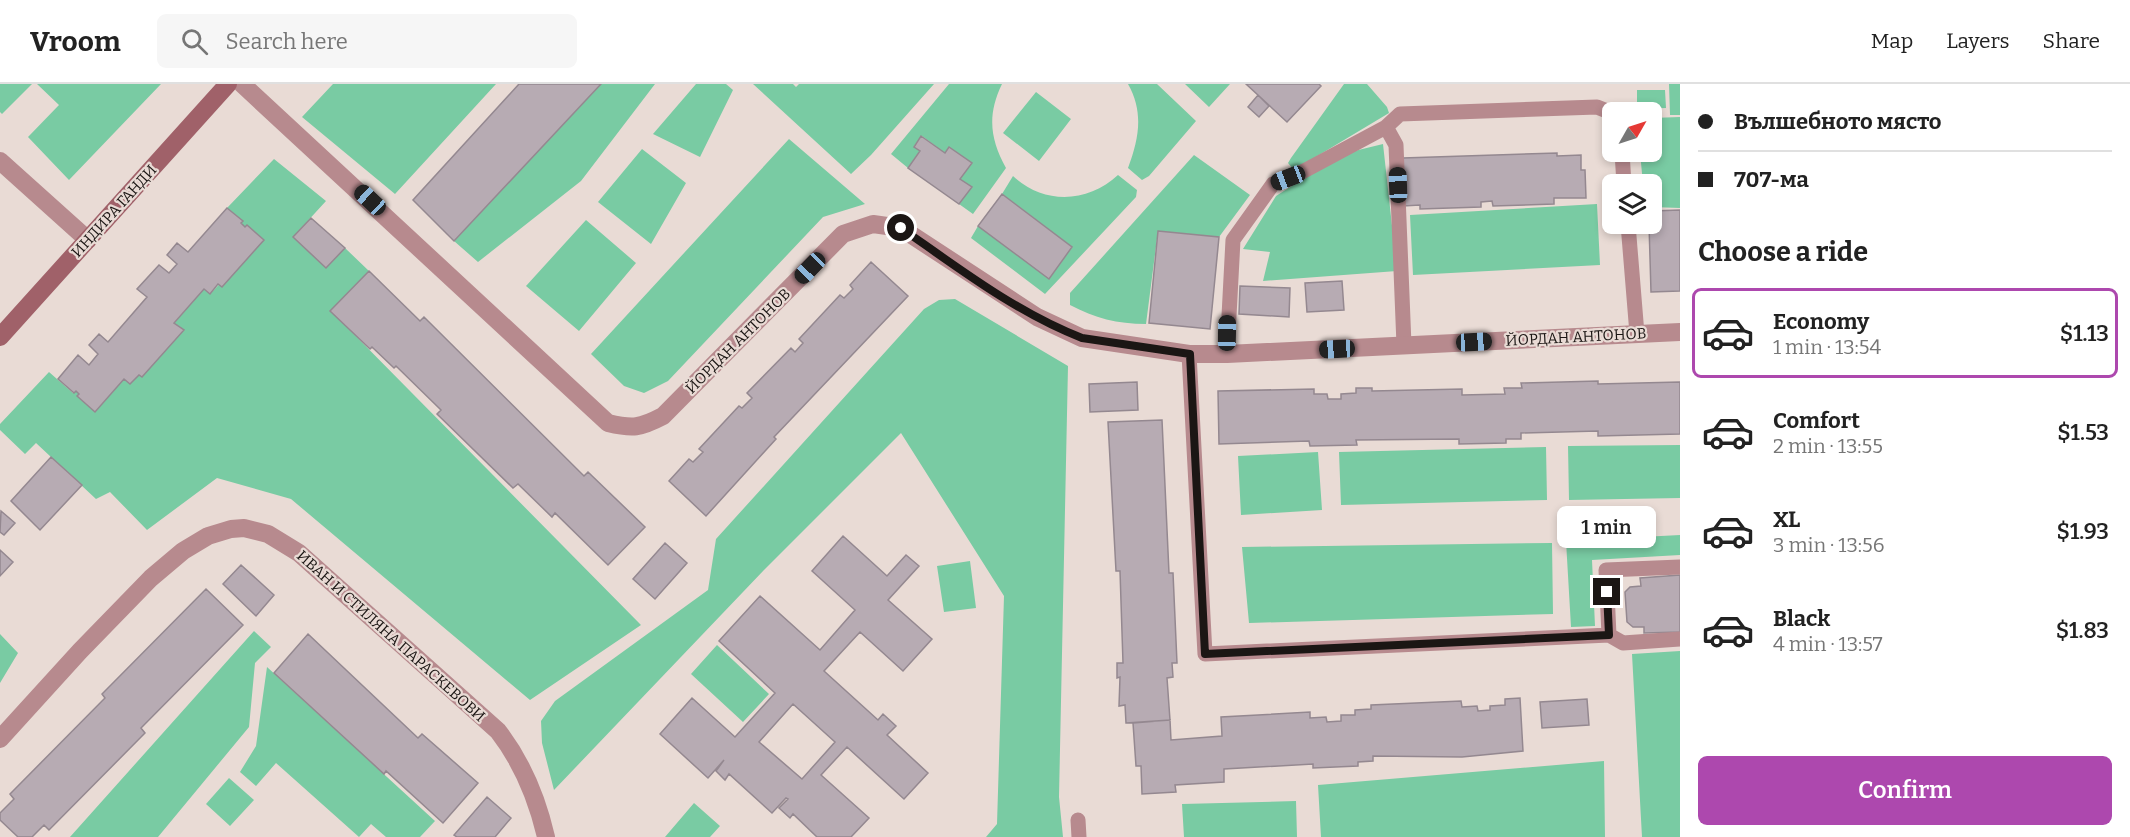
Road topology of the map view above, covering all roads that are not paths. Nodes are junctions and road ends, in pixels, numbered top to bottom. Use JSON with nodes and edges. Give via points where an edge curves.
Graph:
{"nodes":[{"id":1,"x":228,"y":84,"type":"edge"},
{"id":2,"x":243,"y":84,"type":"edge"},
{"id":3,"x":1602,"y":109,"type":"edge"},
{"id":4,"x":1386,"y":127,"type":"junction"},
{"id":5,"x":0,"y":161,"type":"edge"},
{"id":6,"x":1629,"y":234,"type":"edge"},
{"id":7,"x":88,"y":240,"type":"junction"},
{"id":8,"x":1680,"y":332,"type":"edge"},
{"id":9,"x":1637,"y":334,"type":"junction"},
{"id":10,"x":0,"y":337,"type":"edge"},
{"id":11,"x":1404,"y":345,"type":"junction"},
{"id":12,"x":1190,"y":354,"type":"junction"},
{"id":13,"x":1227,"y":354,"type":"junction"},
{"id":14,"x":1680,"y":567,"type":"edge"},
{"id":15,"x":1609,"y":635,"type":"junction"},
{"id":16,"x":1680,"y":639,"type":"edge"},
{"id":17,"x":0,"y":739,"type":"edge"},
{"id":18,"x":1078,"y":820,"type":"dead end"},
{"id":19,"x":546,"y":837,"type":"edge"},
{"id":20,"x":1079,"y":837,"type":"edge"}],
"edges":[{"from":1,"to":7,"type":"street","name":"ИНДИРА ГАНДИ"},
{"from":2,"to":12,"type":"street","name":"ЙОРДАН АНТОНОВ","via":[[608,423],[634,428],[663,416],[843,234],[873,224],[901,228],[1027,311],[1071,334]]},
{"from":3,"to":4,"type":"lane","via":[[1400,114]]},
{"from":4,"to":11,"type":"lane","via":[[1396,145]]},
{"from":4,"to":13,"type":"lane","via":[[1273,184],[1233,240]]},
{"from":5,"to":7,"type":"street"},
{"from":6,"to":9,"type":"lane"},
{"from":7,"to":10,"type":"street","name":"ИНДИРА ГАНДИ"},
{"from":8,"to":9,"type":"street","name":"ЙОРДАН АНТОНОВ"},
{"from":9,"to":11,"type":"street","name":"ЙОРДАН АНТОНОВ"},
{"from":11,"to":13,"type":"street","name":"ЙОРДАН АНТОНОВ"},
{"from":12,"to":13,"type":"street","name":"ЙОРДАН АНТОНОВ"},
{"from":12,"to":15,"type":"lane","via":[[1205,654]]},
{"from":14,"to":15,"type":"lane","via":[[1606,570]]},
{"from":15,"to":16,"type":"lane","via":[[1623,643]]},
{"from":17,"to":19,"type":"street","name":"ИВАН И СТИЛЯНА ПАРАСКЕВОВИ","via":[[119,609],[183,551],[219,532],[257,530],[299,553],[498,731],[527,780]]},
{"from":18,"to":20,"type":"lane"}]}
